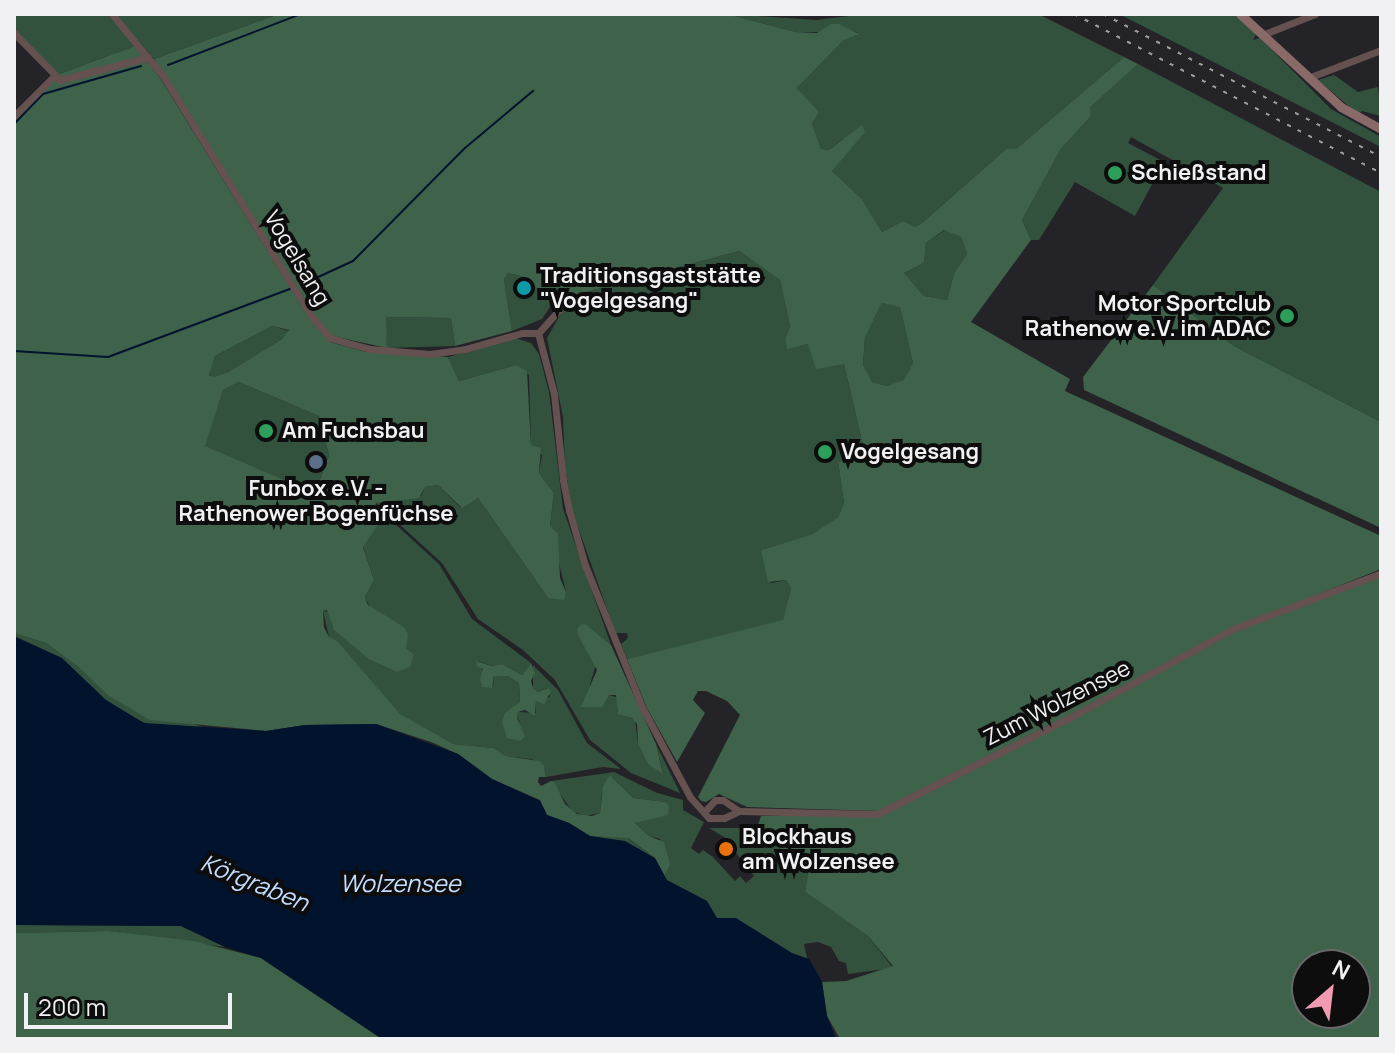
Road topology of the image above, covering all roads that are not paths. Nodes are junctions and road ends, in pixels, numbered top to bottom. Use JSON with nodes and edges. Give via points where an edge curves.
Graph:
{"nodes":[{"id":1,"x":112,"y":14,"type":"edge"},
{"id":2,"x":1240,"y":14,"type":"edge"},
{"id":3,"x":1315,"y":14,"type":"edge"},
{"id":4,"x":14,"y":33,"type":"edge"},
{"id":5,"x":1262,"y":35,"type":"junction"},
{"id":6,"x":1381,"y":50,"type":"edge"},
{"id":7,"x":148,"y":57,"type":"junction"},
{"id":8,"x":53,"y":77,"type":"junction"},
{"id":9,"x":1308,"y":78,"type":"junction"},
{"id":10,"x":14,"y":116,"type":"edge"},
{"id":11,"x":1381,"y":129,"type":"edge"},
{"id":12,"x":560,"y":300,"type":"dead end"},
{"id":13,"x":538,"y":333,"type":"junction"},
{"id":14,"x":1381,"y":573,"type":"edge"},
{"id":15,"x":739,"y":811,"type":"junction"},
{"id":16,"x":704,"y":812,"type":"junction"}],
"edges":[{"from":1,"to":7,"type":"street","name":"Vogelsang"},
{"from":2,"to":5,"type":"main road"},
{"from":3,"to":5,"type":"street"},
{"from":4,"to":8,"type":"street"},
{"from":5,"to":9,"type":"main road"},
{"from":6,"to":9,"type":"street"},
{"from":7,"to":8,"type":"street","via":[[71,78]]},
{"from":7,"to":13,"type":"street","name":"Vogelsang","via":[[330,338],[360,347],[430,354]]},
{"from":8,"to":10,"type":"street"},
{"from":9,"to":11,"type":"main road","via":[[1341,107]]},
{"from":12,"to":13,"type":"street","via":[[559,310]]},
{"from":13,"to":16,"type":"street","via":[[560,431],[563,480],[585,565],[643,709],[690,797]]},
{"from":14,"to":15,"type":"street","name":"Zum Wolzensee","via":[[1233,629],[877,814]]},
{"from":15,"to":16,"type":"street","name":"Zum Wolzensee","via":[[724,818],[709,818]]},
{"from":15,"to":16,"type":"street","name":"Zum Wolzensee","via":[[715,800]]}]}
